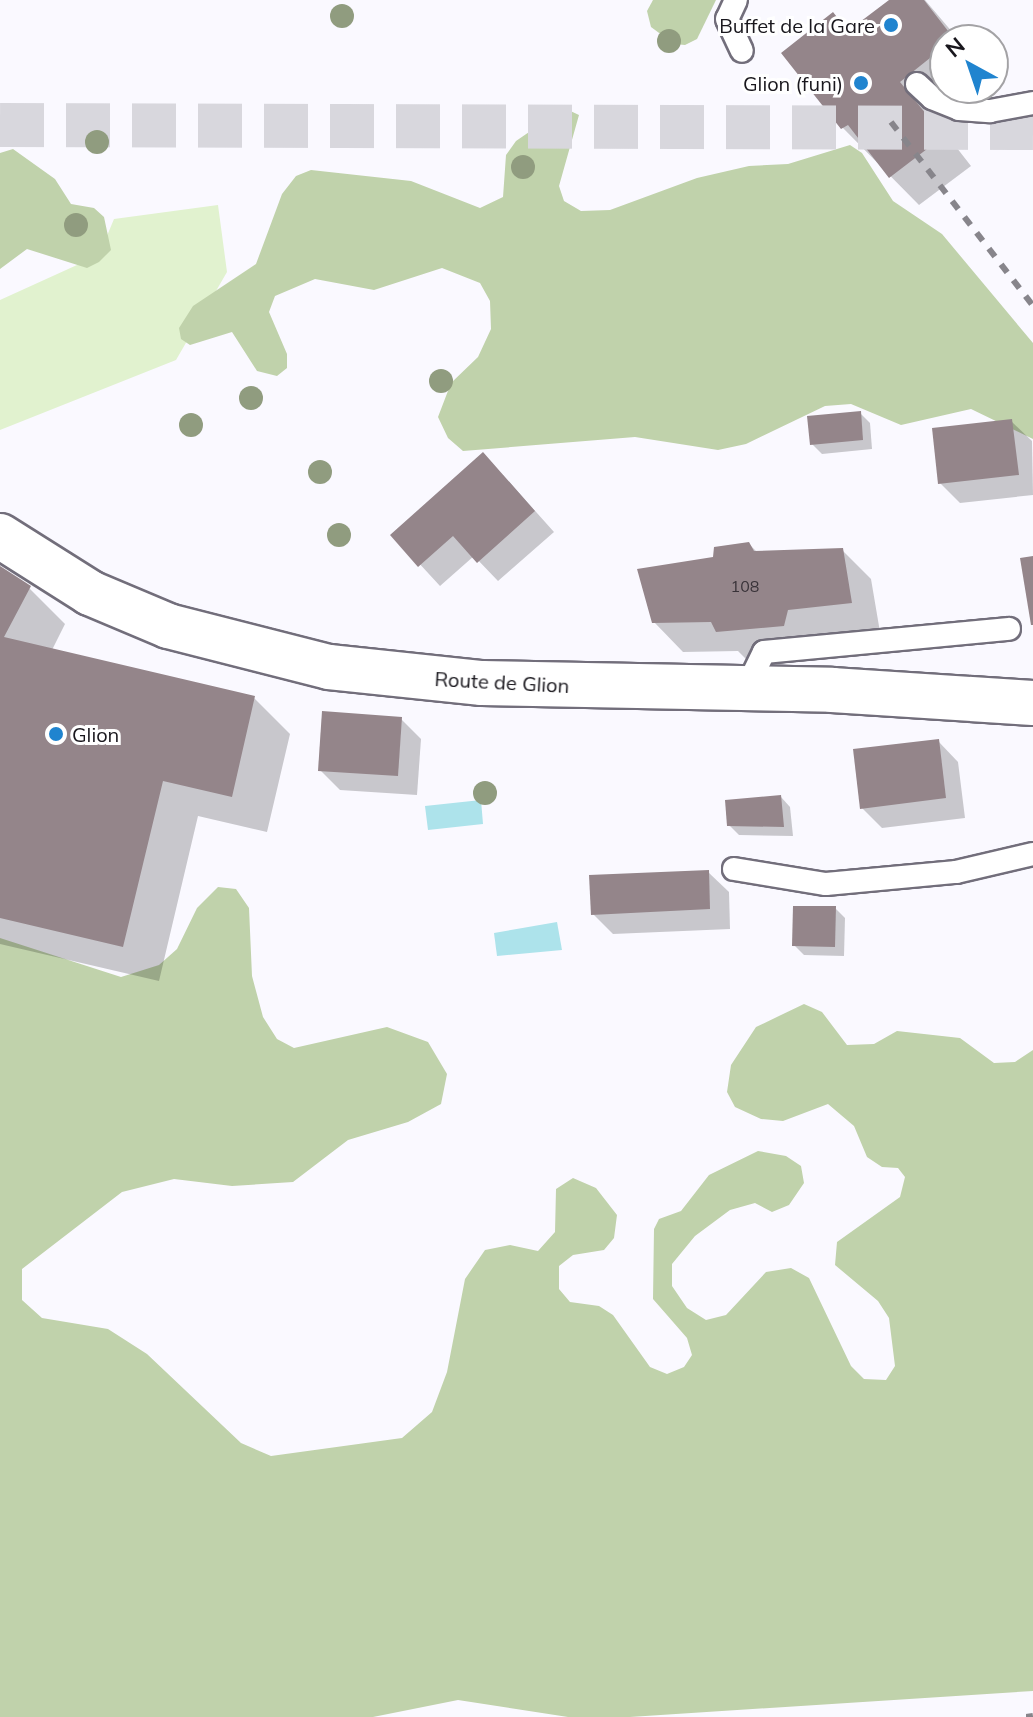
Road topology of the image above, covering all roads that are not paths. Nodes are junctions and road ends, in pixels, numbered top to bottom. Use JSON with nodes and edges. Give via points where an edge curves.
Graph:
{"nodes":[{"id":1,"x":736,"y":0,"type":"edge"},
{"id":2,"x":742,"y":51,"type":"dead end"},
{"id":3,"x":917,"y":84,"type":"dead end"},
{"id":4,"x":1033,"y":103,"type":"edge"},
{"id":5,"x":0,"y":536,"type":"edge"},
{"id":6,"x":1009,"y":629,"type":"dead end"},
{"id":7,"x":746,"y":689,"type":"junction"},
{"id":8,"x":1033,"y":703,"type":"edge"},
{"id":9,"x":1033,"y":854,"type":"edge"},
{"id":10,"x":734,"y":869,"type":"dead end"}],
"edges":[{"from":1,"to":2,"type":"lane","via":[[727,19]]},
{"from":3,"to":4,"type":"lane","via":[[932,98],[959,109],[990,111]]},
{"from":5,"to":7,"type":"street","name":"Route de Glion","via":[[90,593],[168,626],[329,667],[482,683]]},
{"from":6,"to":7,"type":"lane","via":[[764,652]]},
{"from":7,"to":8,"type":"street","name":"Route de Glion"},
{"from":9,"to":10,"type":"lane","via":[[956,872],[826,884]]}]}
